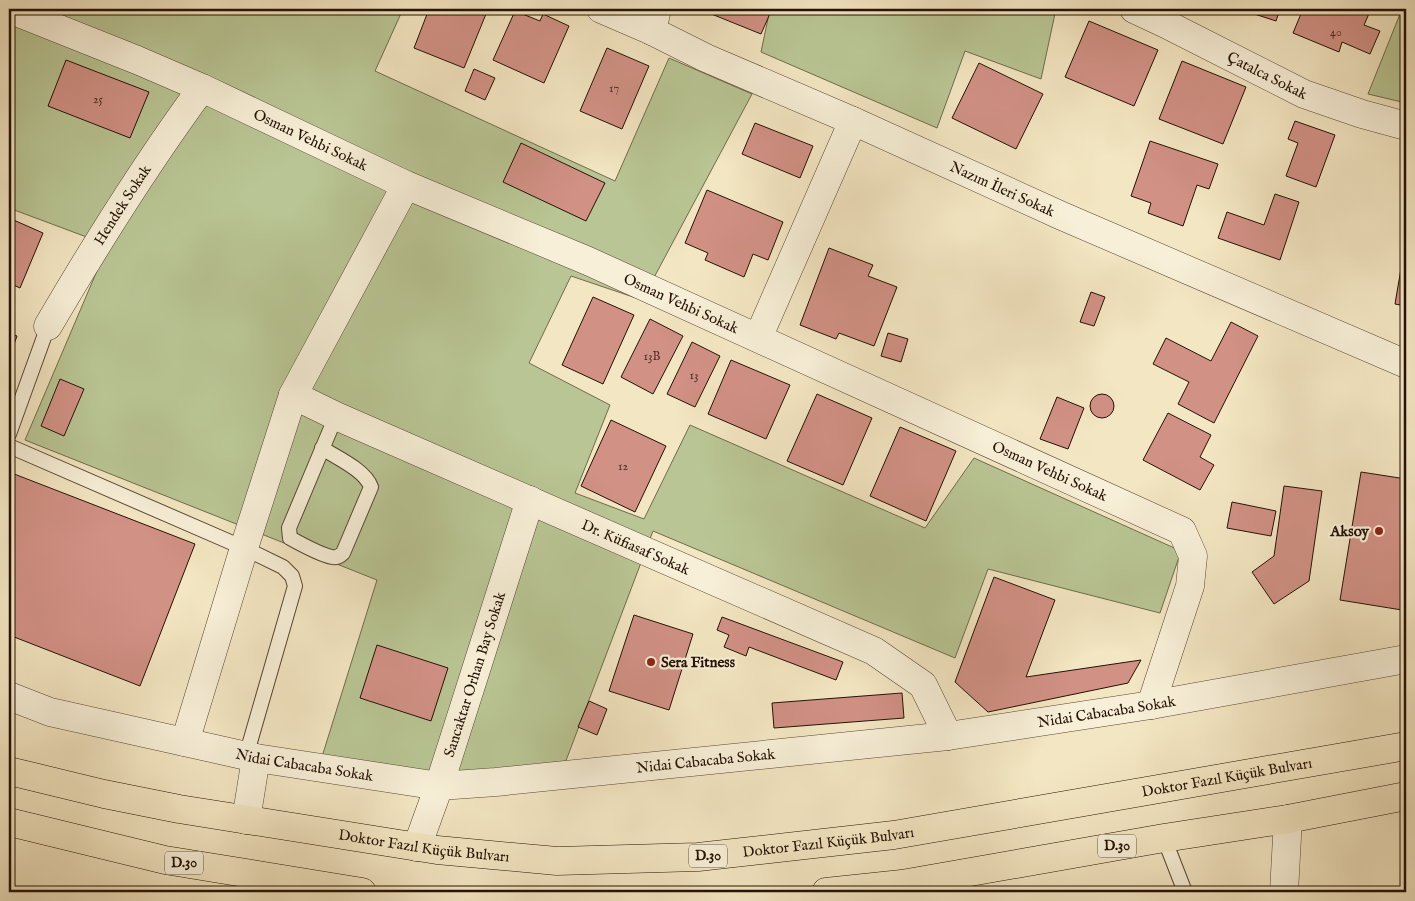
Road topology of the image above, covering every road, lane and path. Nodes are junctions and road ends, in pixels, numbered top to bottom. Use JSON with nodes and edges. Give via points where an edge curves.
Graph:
{"nodes":[{"id":1,"x":9,"y":9,"type":"edge"},
{"id":2,"x":601,"y":9,"type":"edge"},
{"id":3,"x":1134,"y":9,"type":"edge"},
{"id":4,"x":1168,"y":16,"type":"edge"},
{"id":5,"x":655,"y":20,"type":"edge"},
{"id":6,"x":202,"y":88,"type":"junction"},
{"id":7,"x":853,"y":121,"type":"junction"},
{"id":8,"x":1406,"y":126,"type":"edge"},
{"id":9,"x":406,"y":184,"type":"junction"},
{"id":10,"x":48,"y":326,"type":"joint"},
{"id":11,"x":758,"y":338,"type":"junction"},
{"id":12,"x":1406,"y":364,"type":"edge"},
{"id":13,"x":293,"y":395,"type":"junction"},
{"id":14,"x":336,"y":416,"type":"junction"},
{"id":15,"x":9,"y":434,"type":"edge"},
{"id":16,"x":9,"y":446,"type":"edge"},
{"id":17,"x":322,"y":448,"type":"junction"},
{"id":18,"x":530,"y":500,"type":"junction"},
{"id":19,"x":244,"y":548,"type":"junction"},
{"id":20,"x":1406,"y":659,"type":"edge"},
{"id":21,"x":9,"y":696,"type":"edge"},
{"id":22,"x":1151,"y":705,"type":"junction"},
{"id":23,"x":948,"y":736,"type":"junction"},
{"id":24,"x":185,"y":742,"type":"junction"},
{"id":25,"x":1406,"y":746,"type":"edge"},
{"id":26,"x":251,"y":757,"type":"junction"},
{"id":27,"x":9,"y":771,"type":"edge"},
{"id":28,"x":439,"y":786,"type":"junction"},
{"id":29,"x":1406,"y":796,"type":"edge"},
{"id":30,"x":1288,"y":818,"type":"junction"},
{"id":31,"x":246,"y":820,"type":"junction"},
{"id":32,"x":9,"y":822,"type":"edge"},
{"id":33,"x":1164,"y":838,"type":"junction"},
{"id":34,"x":417,"y":846,"type":"junction"},
{"id":35,"x":362,"y":892,"type":"edge"},
{"id":36,"x":826,"y":892,"type":"edge"},
{"id":37,"x":1185,"y":892,"type":"edge"},
{"id":38,"x":1284,"y":892,"type":"edge"}],
"edges":[{"from":1,"to":6,"type":"street","name":"Osman Vehbi Sokak"},
{"from":2,"to":5,"type":"street","name":"Nazım İleri Sokak"},
{"from":3,"to":4,"type":"street","name":"Çatalca Sokak"},
{"from":4,"to":8,"type":"street","name":"Çatalca Sokak","via":[[1304,94]]},
{"from":5,"to":7,"type":"street","name":"Nazım İleri Sokak","via":[[706,58]]},
{"from":6,"to":9,"type":"street","name":"Osman Vehbi Sokak"},
{"from":6,"to":10,"type":"street","name":"Hendek Sokak","via":[[106,229]]},
{"from":7,"to":11,"type":"street"},
{"from":7,"to":12,"type":"street","name":"Nazım İleri Sokak","via":[[1062,216]]},
{"from":9,"to":11,"type":"street","name":"Osman Vehbi Sokak"},
{"from":9,"to":13,"type":"street"},
{"from":10,"to":15,"type":"lane"},
{"from":11,"to":22,"type":"street","name":"Osman Vehbi Sokak","via":[[1182,531],[1193,556],[1190,586]]},
{"from":13,"to":14,"type":"street","name":"Dr. Küfiasaf Sokak"},
{"from":13,"to":19,"type":"street"},
{"from":14,"to":17,"type":"lane"},
{"from":14,"to":18,"type":"street","name":"Dr. Küfiasaf Sokak"},
{"from":16,"to":19,"type":"lane"},
{"from":17,"to":17,"type":"lane","via":[[289,528],[290,538],[332,557],[340,556],[371,486],[362,474]]},
{"from":18,"to":23,"type":"street","name":"Dr. Küfiasaf Sokak","via":[[874,650],[923,685]]},
{"from":18,"to":28,"type":"street","name":"Sancaktar Orhan Bay Sokak"},
{"from":19,"to":24,"type":"street"},
{"from":19,"to":26,"type":"lane","via":[[283,567],[292,576],[295,586]]},
{"from":20,"to":22,"type":"street","name":"Nidai Cabacaba Sokak"},
{"from":21,"to":24,"type":"street","name":"Nidai Cabacaba Sokak","via":[[50,712]]},
{"from":22,"to":23,"type":"street","name":"Nidai Cabacaba Sokak"},
{"from":23,"to":28,"type":"street","name":"Nidai Cabacaba Sokak"},
{"from":24,"to":26,"type":"street","name":"Nidai Cabacaba Sokak"},
{"from":25,"to":34,"type":"highway","name":"Doktor Fazıl Küçük Bulvarı","number":"D.30","via":[[894,835],[698,857],[557,861]]},
{"from":26,"to":28,"type":"street","name":"Nidai Cabacaba Sokak"},
{"from":26,"to":31,"type":"street"},
{"from":27,"to":31,"type":"highway","name":"Doktor Fazıl Küçük Bulvarı","number":"D.30","via":[[104,794]]},
{"from":28,"to":34,"type":"street","name":"Sancaktar Orhan Bay Sokak"},
{"from":29,"to":30,"type":"highway","number":"D.30"},
{"from":30,"to":33,"type":"highway","number":"D.30"},
{"from":30,"to":38,"type":"street"},
{"from":31,"to":34,"type":"highway","name":"Doktor Fazıl Küçük Bulvarı","number":"D.30"},
{"from":32,"to":35,"type":"highway","number":"D.30","via":[[165,860]]},
{"from":33,"to":36,"type":"highway","number":"D.30","via":[[902,884]]},
{"from":33,"to":37,"type":"lane"}]}
